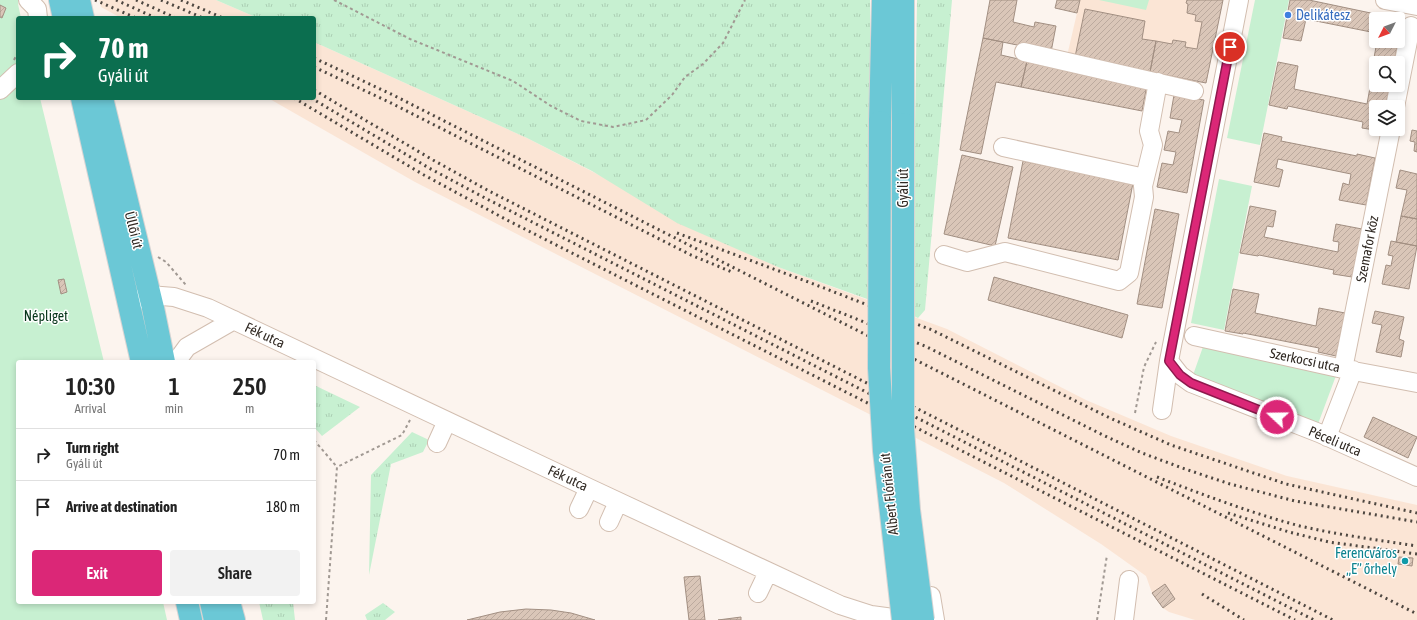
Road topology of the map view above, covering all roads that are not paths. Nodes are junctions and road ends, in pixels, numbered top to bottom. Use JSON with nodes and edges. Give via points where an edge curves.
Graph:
{"nodes":[{"id":1,"x":28,"y":0,"type":"edge"},
{"id":2,"x":79,"y":0,"type":"edge"},
{"id":3,"x":883,"y":0,"type":"edge"},
{"id":4,"x":903,"y":0,"type":"edge"},
{"id":5,"x":1239,"y":0,"type":"edge"},
{"id":6,"x":1385,"y":0,"type":"edge"},
{"id":7,"x":1417,"y":6,"type":"edge"},
{"id":8,"x":66,"y":14,"type":"edge"},
{"id":9,"x":38,"y":16,"type":"edge"},
{"id":10,"x":1411,"y":26,"type":"dead end"},
{"id":11,"x":1024,"y":52,"type":"dead end"},
{"id":12,"x":1158,"y":82,"type":"junction"},
{"id":13,"x":1194,"y":90,"type":"dead end"},
{"id":14,"x":82,"y":100,"type":"edge"},
{"id":15,"x":102,"y":100,"type":"edge"},
{"id":16,"x":1396,"y":100,"type":"edge"},
{"id":17,"x":1390,"y":136,"type":"edge"},
{"id":18,"x":1003,"y":147,"type":"dead end"},
{"id":19,"x":1145,"y":178,"type":"junction"},
{"id":20,"x":944,"y":255,"type":"dead end"},
{"id":21,"x":151,"y":302,"type":"junction"},
{"id":22,"x":129,"y":304,"type":"junction"},
{"id":23,"x":234,"y":320,"type":"junction"},
{"id":24,"x":1194,"y":336,"type":"dead end"},
{"id":25,"x":142,"y":360,"type":"edge"},
{"id":26,"x":164,"y":360,"type":"edge"},
{"id":27,"x":178,"y":360,"type":"edge"},
{"id":28,"x":1169,"y":361,"type":"junction"},
{"id":29,"x":879,"y":368,"type":"joint"},
{"id":30,"x":1348,"y":370,"type":"junction"},
{"id":31,"x":903,"y":376,"type":"joint"},
{"id":32,"x":1417,"y":382,"type":"edge"},
{"id":33,"x":1162,"y":410,"type":"dead end"},
{"id":34,"x":447,"y":421,"type":"junction"},
{"id":35,"x":1327,"y":437,"type":"junction"},
{"id":36,"x":437,"y":443,"type":"dead end"},
{"id":37,"x":1417,"y":477,"type":"edge"},
{"id":38,"x":589,"y":488,"type":"junction"},
{"id":39,"x":618,"y":502,"type":"junction"},
{"id":40,"x":579,"y":509,"type":"dead end"},
{"id":41,"x":609,"y":522,"type":"dead end"},
{"id":42,"x":768,"y":572,"type":"junction"},
{"id":43,"x":1129,"y":580,"type":"dead end"},
{"id":44,"x":758,"y":593,"type":"dead end"},
{"id":45,"x":930,"y":596,"type":"dead end"},
{"id":46,"x":187,"y":604,"type":"edge"},
{"id":47,"x":211,"y":604,"type":"edge"},
{"id":48,"x":230,"y":604,"type":"edge"},
{"id":49,"x":191,"y":620,"type":"edge"},
{"id":50,"x":215,"y":620,"type":"edge"},
{"id":51,"x":234,"y":620,"type":"edge"},
{"id":52,"x":903,"y":620,"type":"edge"},
{"id":53,"x":908,"y":620,"type":"edge"},
{"id":54,"x":923,"y":620,"type":"edge"},
{"id":55,"x":935,"y":620,"type":"edge"},
{"id":56,"x":1124,"y":620,"type":"edge"}],
"edges":[{"from":1,"to":9,"type":"street","via":[[37,9]]},
{"from":2,"to":8,"type":"main road"},
{"from":3,"to":29,"type":"main road","name":"Gyáli út","bridge":true},
{"from":4,"to":31,"type":"main road","name":"Gyáli út","bridge":true},
{"from":5,"to":28,"type":"street"},
{"from":6,"to":7,"type":"street"},
{"from":10,"to":16,"type":"street"},
{"from":11,"to":12,"type":"street"},
{"from":12,"to":13,"type":"street"},
{"from":12,"to":19,"type":"street","via":[[1149,131],[1153,145]]},
{"from":14,"to":22,"type":"main road","name":"Üllői út"},
{"from":15,"to":21,"type":"main road","name":"Üllői út"},
{"from":17,"to":30,"type":"street","name":"Szemafor köz"},
{"from":18,"to":19,"type":"street"},
{"from":19,"to":20,"type":"street","via":[[1144,197],[1129,273],[1120,281],[1005,252],[967,262]]},
{"from":21,"to":22,"type":"street","name":"Fék utca"},
{"from":21,"to":23,"type":"street","name":"Fék utca","via":[[208,308]]},
{"from":21,"to":26,"type":"main road","name":"Üllői út"},
{"from":22,"to":25,"type":"main road","name":"Üllői út"},
{"from":23,"to":27,"type":"street","name":"Fék utca","via":[[188,348]]},
{"from":23,"to":34,"type":"street","name":"Fék utca"},
{"from":24,"to":30,"type":"street","name":"Szerkocsi utca"},
{"from":28,"to":33,"type":"street"},
{"from":28,"to":35,"type":"street","name":"Péceli utca","via":[[1180,375],[1191,383]]},
{"from":29,"to":52,"type":"main road","name":"Albert Flórián út","bridge":true,"via":[[884,451]]},
{"from":30,"to":32,"type":"street","name":"Szerkocsi utca"},
{"from":30,"to":35,"type":"street","name":"Szemafor köz"},
{"from":31,"to":54,"type":"main road","name":"Albert Flórián út","bridge":true,"via":[[903,429],[908,495]]},
{"from":34,"to":36,"type":"street"},
{"from":34,"to":38,"type":"street","name":"Fék utca"},
{"from":35,"to":37,"type":"street","name":"Péceli utca"},
{"from":38,"to":39,"type":"street","name":"Fék utca"},
{"from":38,"to":40,"type":"street"},
{"from":39,"to":41,"type":"street"},
{"from":39,"to":42,"type":"street","name":"Fék utca"},
{"from":42,"to":44,"type":"street"},
{"from":42,"to":53,"type":"street","name":"Fék utca","via":[[840,605],[871,615]]},
{"from":43,"to":56,"type":"street"},
{"from":45,"to":55,"type":"street"},
{"from":46,"to":49,"type":"main road"},
{"from":47,"to":50,"type":"main road"},
{"from":48,"to":51,"type":"main road"}]}
